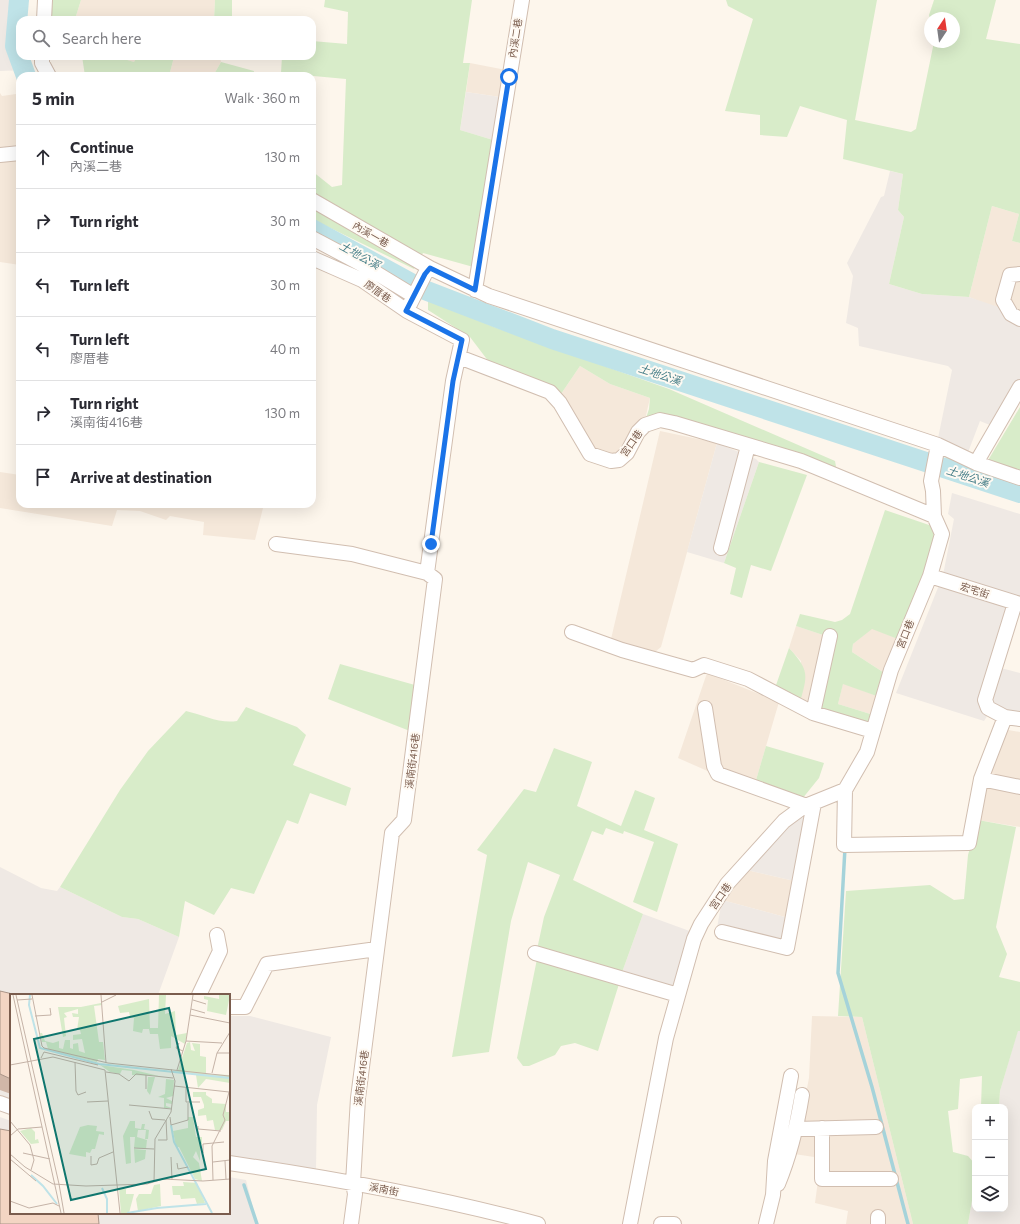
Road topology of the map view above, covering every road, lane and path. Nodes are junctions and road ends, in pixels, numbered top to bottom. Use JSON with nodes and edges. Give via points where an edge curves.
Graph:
{"nodes":[{"id":1,"x":45,"y":0,"type":"edge"},
{"id":2,"x":522,"y":0,"type":"edge"},
{"id":3,"x":44,"y":16,"type":"edge"},
{"id":4,"x":42,"y":60,"type":"edge"},
{"id":5,"x":47,"y":72,"type":"edge"},
{"id":6,"x":16,"y":153,"type":"edge"},
{"id":7,"x":0,"y":155,"type":"edge"},
{"id":8,"x":316,"y":202,"type":"edge"},
{"id":9,"x":316,"y":240,"type":"edge"},
{"id":10,"x":316,"y":260,"type":"edge"},
{"id":11,"x":428,"y":271,"type":"junction"},
{"id":12,"x":1020,"y":274,"type":"edge"},
{"id":13,"x":475,"y":290,"type":"junction"},
{"id":14,"x":414,"y":296,"type":"junction"},
{"id":15,"x":406,"y":311,"type":"junction"},
{"id":16,"x":1020,"y":319,"type":"edge"},
{"id":17,"x":459,"y":357,"type":"junction"},
{"id":18,"x":1020,"y":387,"type":"edge"},
{"id":19,"x":748,"y":446,"type":"junction"},
{"id":20,"x":937,"y":451,"type":"junction"},
{"id":21,"x":976,"y":463,"type":"junction"},
{"id":22,"x":1020,"y":478,"type":"edge"},
{"id":23,"x":934,"y":516,"type":"junction"},
{"id":24,"x":276,"y":544,"type":"dead end"},
{"id":25,"x":721,"y":548,"type":"dead end"},
{"id":26,"x":427,"y":573,"type":"junction"},
{"id":27,"x":930,"y":576,"type":"junction"},
{"id":28,"x":1018,"y":603,"type":"edge"},
{"id":29,"x":572,"y":632,"type":"dead end"},
{"id":30,"x":830,"y":636,"type":"dead end"},
{"id":31,"x":705,"y":708,"type":"dead end"},
{"id":32,"x":813,"y":713,"type":"junction"},
{"id":33,"x":1005,"y":717,"type":"junction"},
{"id":34,"x":1020,"y":719,"type":"edge"},
{"id":35,"x":873,"y":731,"type":"junction"},
{"id":36,"x":981,"y":779,"type":"junction"},
{"id":37,"x":1020,"y":787,"type":"edge"},
{"id":38,"x":845,"y":790,"type":"junction"},
{"id":39,"x":810,"y":804,"type":"junction"},
{"id":40,"x":722,"y":932,"type":"dead end"},
{"id":41,"x":217,"y":935,"type":"dead end"},
{"id":42,"x":378,"y":949,"type":"junction"},
{"id":43,"x":535,"y":954,"type":"dead end"},
{"id":44,"x":199,"y":994,"type":"edge"},
{"id":45,"x":678,"y":995,"type":"junction"},
{"id":46,"x":230,"y":1007,"type":"edge"},
{"id":47,"x":791,"y":1076,"type":"dead end"},
{"id":48,"x":802,"y":1095,"type":"dead end"},
{"id":49,"x":0,"y":1103,"type":"edge"},
{"id":50,"x":10,"y":1107,"type":"edge"},
{"id":51,"x":876,"y":1127,"type":"dead end"},
{"id":52,"x":822,"y":1128,"type":"junction"},
{"id":53,"x":796,"y":1129,"type":"junction"},
{"id":54,"x":230,"y":1163,"type":"edge"},
{"id":55,"x":891,"y":1179,"type":"dead end"},
{"id":56,"x":353,"y":1183,"type":"junction"},
{"id":57,"x":773,"y":1196,"type":"junction"},
{"id":58,"x":351,"y":1224,"type":"edge"},
{"id":59,"x":538,"y":1224,"type":"edge"},
{"id":60,"x":630,"y":1224,"type":"edge"},
{"id":61,"x":661,"y":1224,"type":"edge"},
{"id":62,"x":674,"y":1224,"type":"edge"},
{"id":63,"x":766,"y":1224,"type":"edge"}],
"edges":[{"from":1,"to":3,"type":"street"},
{"from":2,"to":13,"type":"street","name":"內溪二巷"},
{"from":4,"to":5,"type":"street"},
{"from":6,"to":7,"type":"street"},
{"from":8,"to":11,"type":"street","name":"內溪一巷"},
{"from":9,"to":14,"type":"street"},
{"from":10,"to":15,"type":"street","name":"廖厝巷","via":[[362,280]]},
{"from":11,"to":13,"type":"street","name":"內溪一巷"},
{"from":11,"to":14,"type":"street"},
{"from":12,"to":16,"type":"street","via":[[1010,275],[1003,300],[1011,314]]},
{"from":13,"to":20,"type":"street","name":"內溪一巷"},
{"from":14,"to":15,"type":"street"},
{"from":15,"to":17,"type":"street","name":"廖厝巷","via":[[462,340]]},
{"from":17,"to":19,"type":"street","name":"宮口巷","via":[[550,392],[560,403],[590,454],[611,462],[619,460],[627,453],[638,432],[645,425],[660,420]]},
{"from":17,"to":26,"type":"street","via":[[453,381]]},
{"from":18,"to":21,"type":"street"},
{"from":19,"to":23,"type":"street","name":"宮口巷","via":[[801,461]]},
{"from":19,"to":25,"type":"street"},
{"from":20,"to":21,"type":"street","name":"內溪一巷"},
{"from":20,"to":23,"type":"street","via":[[931,481]]},
{"from":21,"to":22,"type":"street","name":"內溪一巷"},
{"from":23,"to":27,"type":"street","name":"宮口巷","via":[[942,534]]},
{"from":24,"to":26,"type":"street","via":[[352,554]]},
{"from":26,"to":42,"type":"street","name":"溪南街416巷","via":[[435,579],[404,820],[392,833]]},
{"from":27,"to":28,"type":"street","name":"宏宅街"},
{"from":27,"to":35,"type":"street","name":"宮口巷","via":[[891,670]]},
{"from":28,"to":33,"type":"street","via":[[986,700],[988,708]]},
{"from":29,"to":32,"type":"street","via":[[622,650],[686,668],[694,670],[704,665],[748,679]]},
{"from":30,"to":32,"type":"street"},
{"from":31,"to":39,"type":"street","via":[[714,766],[718,774]]},
{"from":32,"to":35,"type":"street"},
{"from":33,"to":34,"type":"street"},
{"from":33,"to":36,"type":"street"},
{"from":35,"to":38,"type":"street","name":"宮口巷","via":[[867,752]]},
{"from":36,"to":37,"type":"street"},
{"from":36,"to":38,"type":"street","via":[[969,843],[844,845]]},
{"from":38,"to":39,"type":"street","name":"宮口巷"},
{"from":39,"to":40,"type":"street","via":[[787,948]]},
{"from":39,"to":45,"type":"street","name":"宮口巷","via":[[784,821],[727,884],[700,924]]},
{"from":41,"to":44,"type":"street","via":[[220,951]]},
{"from":42,"to":46,"type":"street","via":[[267,964],[245,1007]]},
{"from":42,"to":56,"type":"street","name":"溪南街416巷","via":[[358,1098]]},
{"from":43,"to":45,"type":"street"},
{"from":45,"to":60,"type":"street","name":"宮口巷","via":[[666,1038]]},
{"from":47,"to":57,"type":"street","via":[[775,1161]]},
{"from":48,"to":53,"type":"street"},
{"from":49,"to":50,"type":"street"},
{"from":51,"to":52,"type":"street"},
{"from":52,"to":53,"type":"street"},
{"from":52,"to":55,"type":"street","via":[[822,1178]]},
{"from":53,"to":57,"type":"street"},
{"from":54,"to":56,"type":"street","name":"溪南街"},
{"from":56,"to":58,"type":"street","name":"溪南街416巷","via":[[355,1194]]},
{"from":56,"to":59,"type":"street","name":"溪南街","via":[[455,1203]]},
{"from":57,"to":63,"type":"street"},
{"from":61,"to":62,"type":"street"}]}
